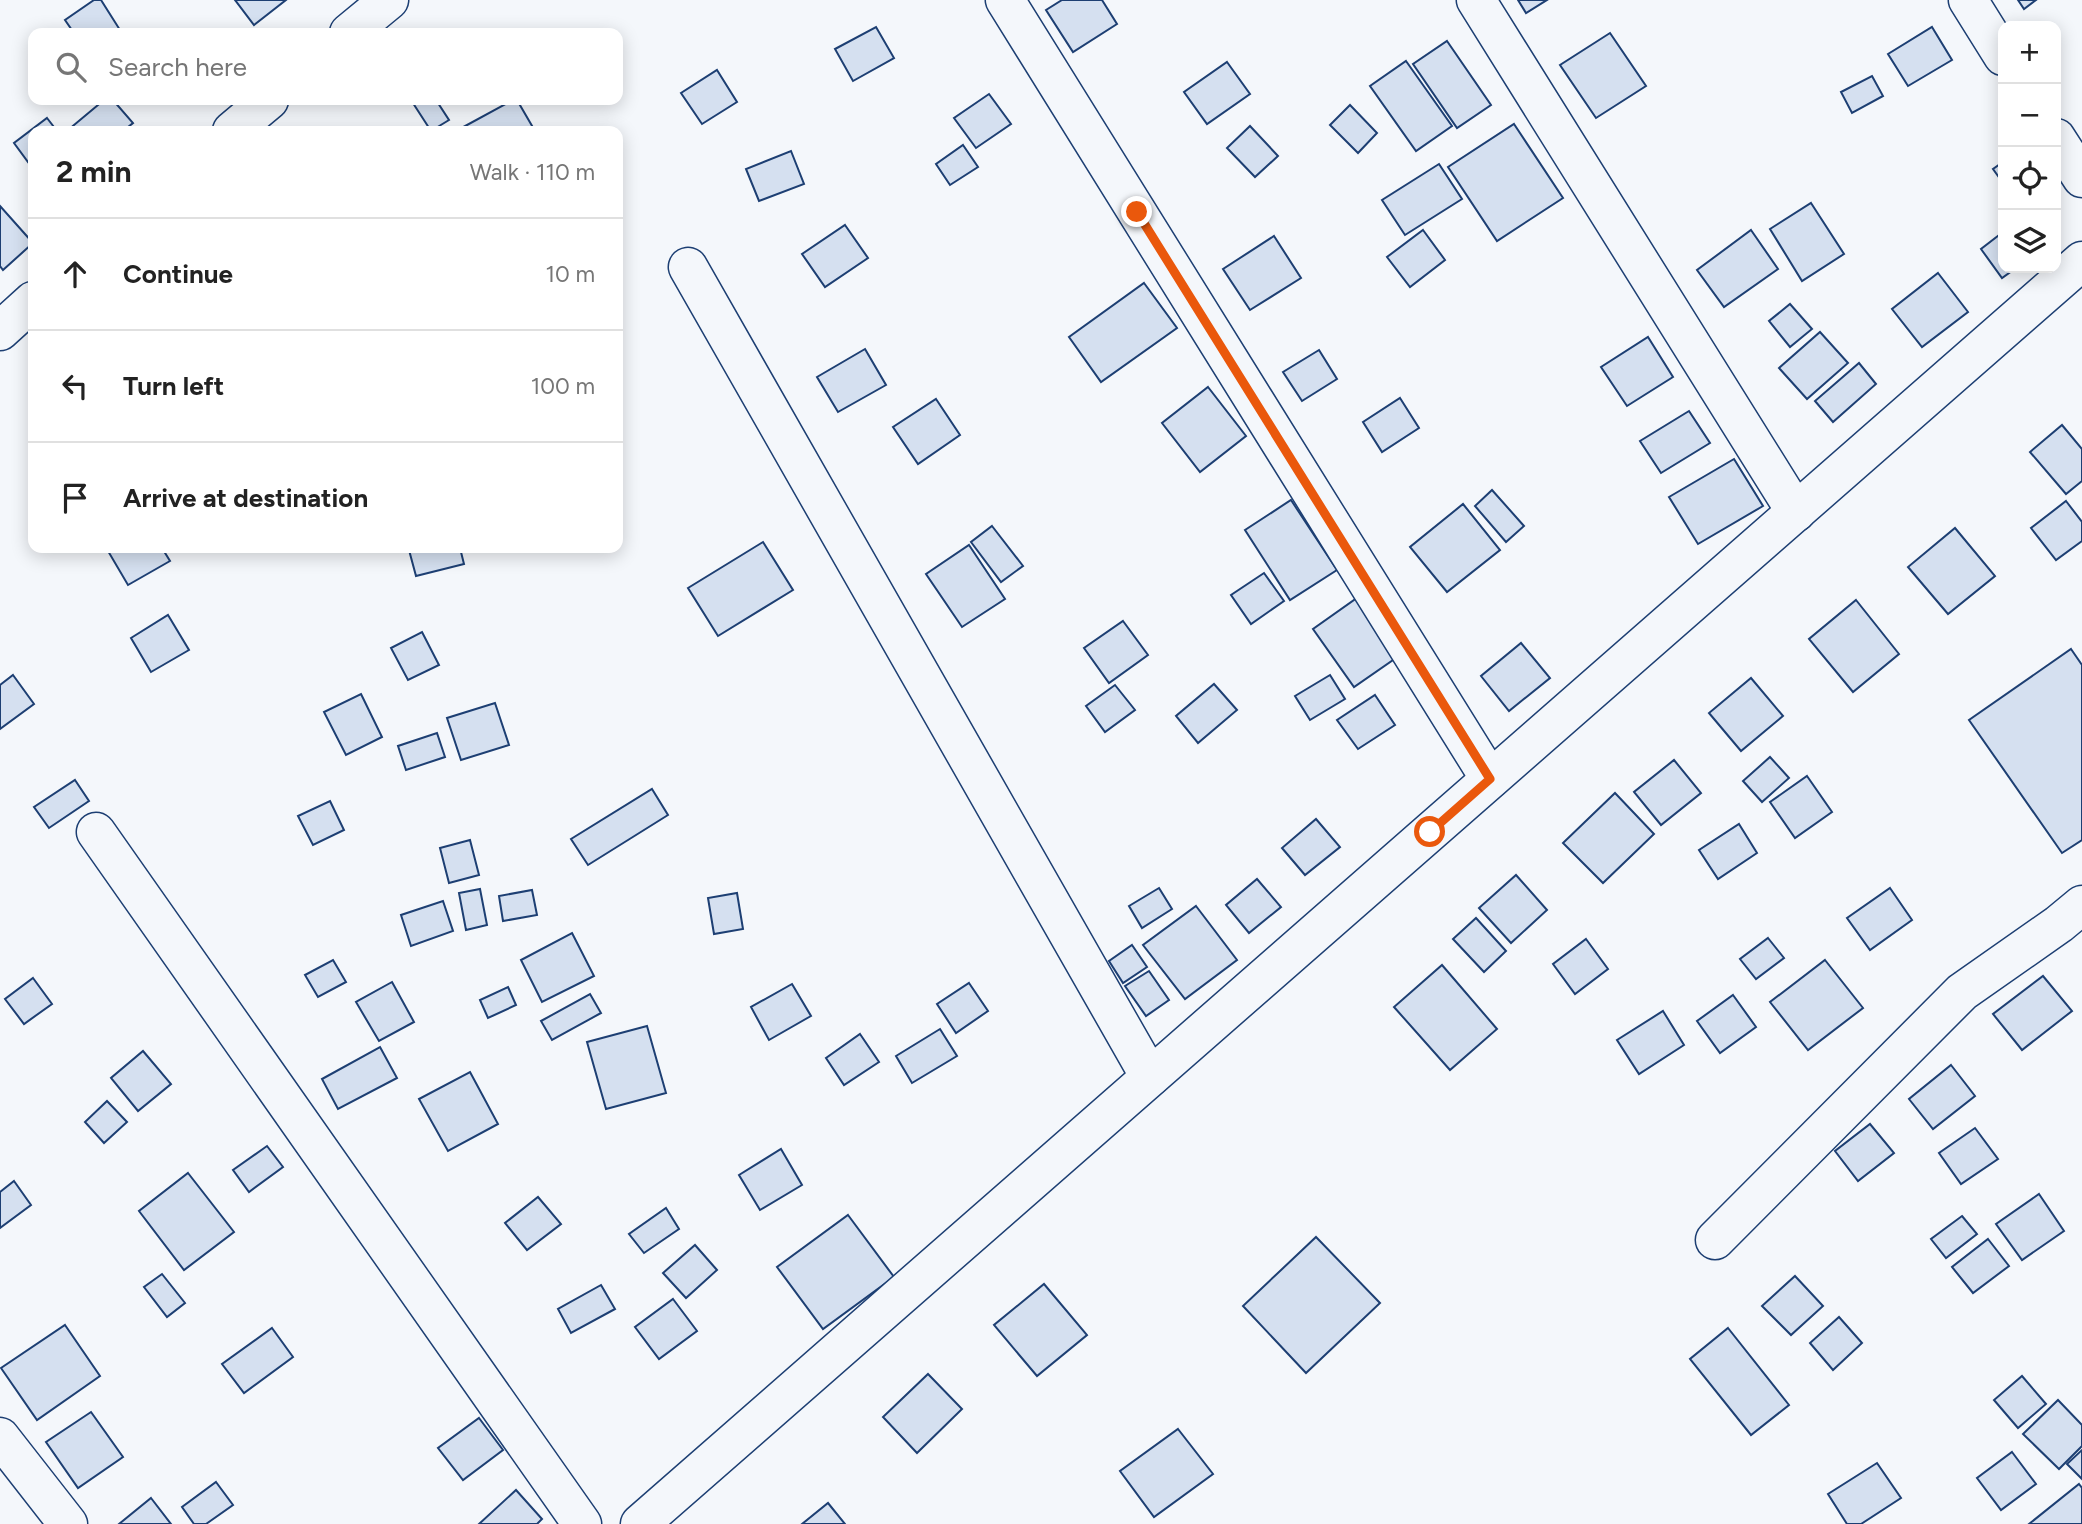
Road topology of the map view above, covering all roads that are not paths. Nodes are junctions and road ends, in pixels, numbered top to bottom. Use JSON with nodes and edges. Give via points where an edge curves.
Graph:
{"nodes":[{"id":1,"x":389,"y":0,"type":"edge"},
{"id":2,"x":1005,"y":0,"type":"edge"},
{"id":3,"x":1476,"y":0,"type":"edge"},
{"id":4,"x":1968,"y":0,"type":"edge"},
{"id":5,"x":355,"y":28,"type":"edge"},
{"id":6,"x":1998,"y":48,"type":"edge"},
{"id":7,"x":263,"y":105,"type":"edge"},
{"id":8,"x":238,"y":126,"type":"edge"},
{"id":9,"x":2061,"y":146,"type":"edge"},
{"id":10,"x":2082,"y":178,"type":"edge"},
{"id":11,"x":2082,"y":261,"type":"edge"},
{"id":12,"x":688,"y":267,"type":"dead end"},
{"id":13,"x":28,"y":306,"type":"edge"},
{"id":14,"x":0,"y":331,"type":"edge"},
{"id":15,"x":1796,"y":512,"type":"junction"},
{"id":16,"x":1490,"y":779,"type":"junction"},
{"id":17,"x":96,"y":832,"type":"dead end"},
{"id":18,"x":2082,"y":905,"type":"edge"},
{"id":19,"x":1150,"y":1077,"type":"junction"},
{"id":20,"x":1715,"y":1240,"type":"dead end"},
{"id":21,"x":0,"y":1437,"type":"edge"},
{"id":22,"x":68,"y":1524,"type":"edge"},
{"id":23,"x":582,"y":1524,"type":"edge"},
{"id":24,"x":640,"y":1524,"type":"edge"}],
"edges":[{"from":1,"to":5,"type":"street"},
{"from":2,"to":16,"type":"street"},
{"from":3,"to":15,"type":"street"},
{"from":4,"to":6,"type":"street"},
{"from":7,"to":8,"type":"street"},
{"from":9,"to":10,"type":"street"},
{"from":11,"to":15,"type":"street"},
{"from":12,"to":19,"type":"street"},
{"from":13,"to":14,"type":"street"},
{"from":15,"to":16,"type":"street"},
{"from":16,"to":19,"type":"street"},
{"from":17,"to":23,"type":"street"},
{"from":18,"to":20,"type":"street","via":[[1962,992]]},
{"from":19,"to":24,"type":"street"},
{"from":21,"to":22,"type":"street"}]}
